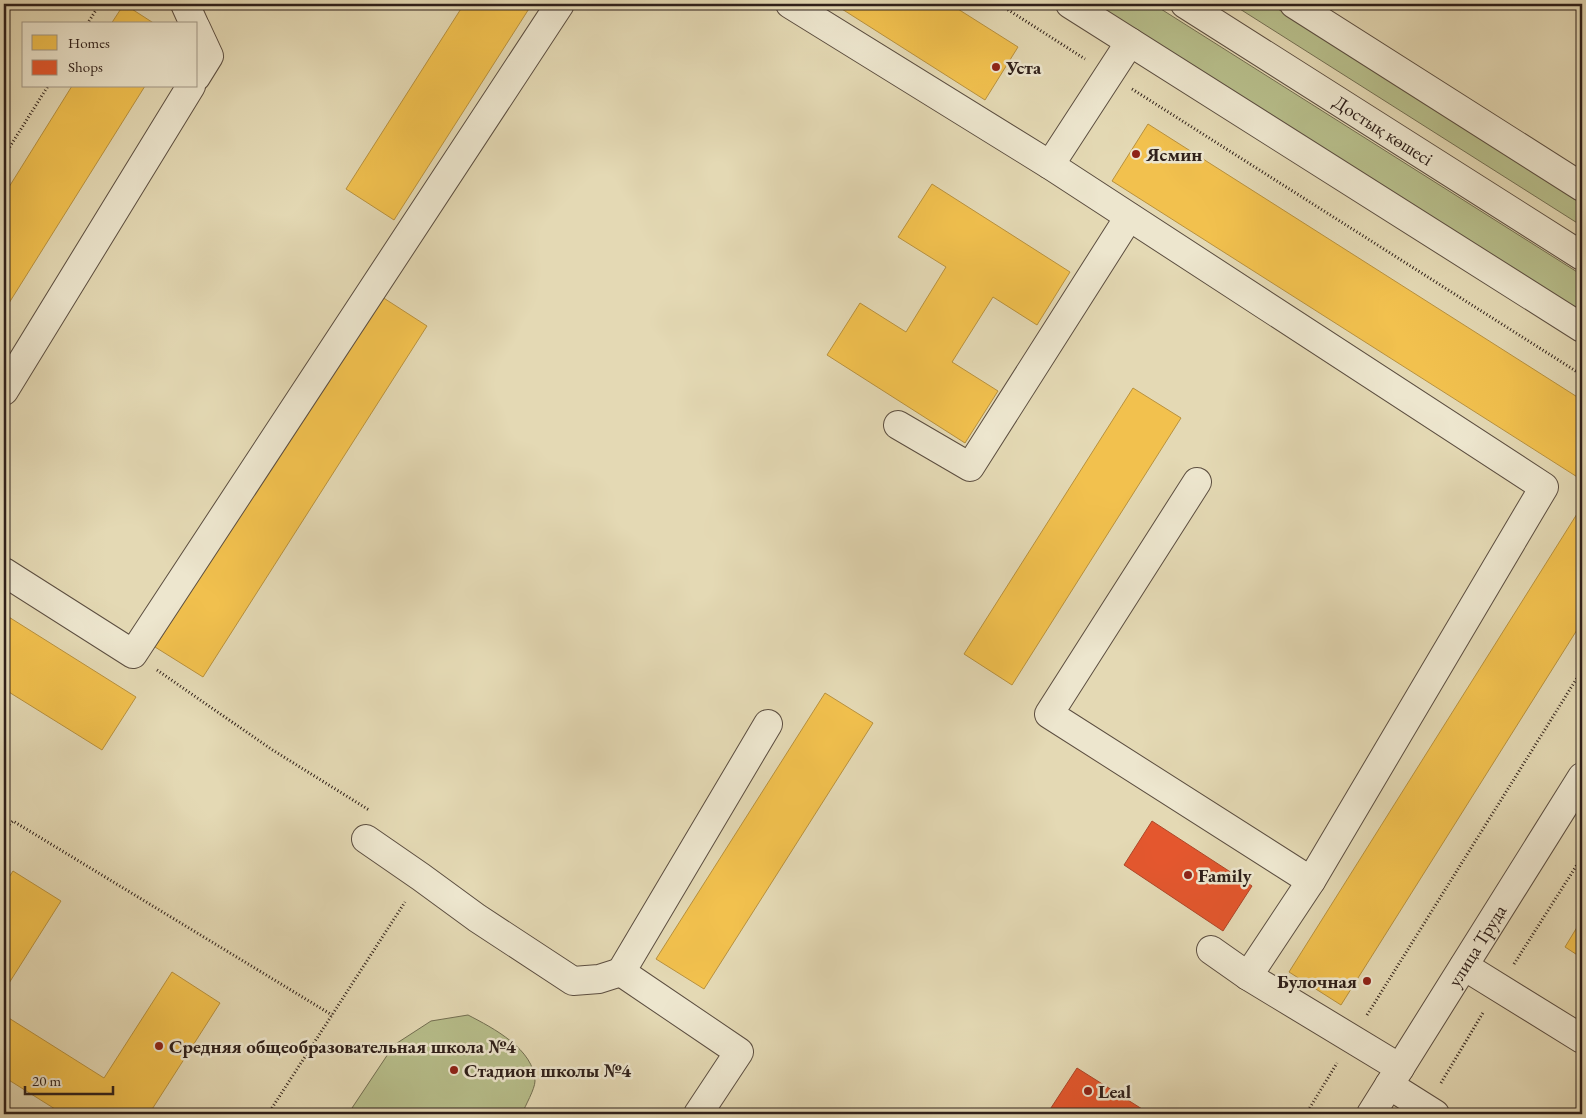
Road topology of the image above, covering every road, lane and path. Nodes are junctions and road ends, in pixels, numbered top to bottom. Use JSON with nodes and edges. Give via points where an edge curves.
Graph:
{"nodes":[{"id":1,"x":100,"y":4,"type":"edge"},
{"id":2,"x":185,"y":4,"type":"edge"},
{"id":3,"x":560,"y":4,"type":"edge"},
{"id":4,"x":790,"y":4,"type":"edge"},
{"id":5,"x":999,"y":4,"type":"edge"},
{"id":6,"x":1070,"y":4,"type":"edge"},
{"id":7,"x":1185,"y":4,"type":"edge"},
{"id":8,"x":1294,"y":4,"type":"edge"},
{"id":9,"x":89,"y":22,"type":"edge"},
{"id":10,"x":193,"y":22,"type":"edge"},
{"id":11,"x":198,"y":32,"type":"edge"},
{"id":12,"x":1130,"y":42,"type":"junction"},
{"id":13,"x":198,"y":74,"type":"edge"},
{"id":14,"x":1109,"y":74,"type":"junction"},
{"id":15,"x":47,"y":88,"type":"edge"},
{"id":16,"x":189,"y":88,"type":"edge"},
{"id":17,"x":4,"y":156,"type":"edge"},
{"id":18,"x":1050,"y":165,"type":"junction"},
{"id":19,"x":1582,"y":186,"type":"edge"},
{"id":20,"x":1129,"y":216,"type":"junction"},
{"id":21,"x":1582,"y":256,"type":"edge"},
{"id":22,"x":1582,"y":328,"type":"edge"},
{"id":23,"x":1582,"y":375,"type":"edge"},
{"id":24,"x":4,"y":391,"type":"edge"},
{"id":25,"x":898,"y":425,"type":"dead end"},
{"id":26,"x":1197,"y":482,"type":"dead end"},
{"id":27,"x":4,"y":572,"type":"edge"},
{"id":28,"x":133,"y":654,"type":"junction"},
{"id":29,"x":1582,"y":670,"type":"edge"},
{"id":30,"x":768,"y":724,"type":"dead end"},
{"id":31,"x":1582,"y":777,"type":"edge"},
{"id":32,"x":371,"y":812,"type":"dead end"},
{"id":33,"x":4,"y":829,"type":"edge"},
{"id":34,"x":366,"y":840,"type":"dead end"},
{"id":35,"x":422,"y":877,"type":"junction"},
{"id":36,"x":1310,"y":881,"type":"junction"},
{"id":37,"x":1211,"y":950,"type":"dead end"},
{"id":38,"x":1464,"y":966,"type":"junction"},
{"id":39,"x":621,"y":972,"type":"junction"},
{"id":40,"x":1248,"y":976,"type":"junction"},
{"id":41,"x":332,"y":1015,"type":"junction"},
{"id":42,"x":1352,"y":1038,"type":"junction"},
{"id":43,"x":1582,"y":1039,"type":"edge"},
{"id":44,"x":1395,"y":1076,"type":"junction"},
{"id":45,"x":268,"y":1114,"type":"edge"},
{"id":46,"x":698,"y":1114,"type":"edge"},
{"id":47,"x":1306,"y":1114,"type":"edge"},
{"id":48,"x":1371,"y":1114,"type":"edge"},
{"id":49,"x":1435,"y":1114,"type":"edge"}],
"edges":[{"from":1,"to":9,"type":"path"},
{"from":2,"to":10,"type":"street"},
{"from":3,"to":28,"type":"street"},
{"from":4,"to":18,"type":"street"},
{"from":5,"to":14,"type":"path"},
{"from":6,"to":12,"type":"street"},
{"from":7,"to":21,"type":"street","name":"Достық көшесі"},
{"from":8,"to":19,"type":"street"},
{"from":11,"to":13,"type":"street","via":[[209,56]]},
{"from":12,"to":14,"type":"street"},
{"from":12,"to":22,"type":"street"},
{"from":14,"to":18,"type":"street"},
{"from":14,"to":23,"type":"path"},
{"from":15,"to":17,"type":"path"},
{"from":16,"to":24,"type":"street"},
{"from":18,"to":20,"type":"street"},
{"from":20,"to":25,"type":"street","via":[[970,467]]},
{"from":20,"to":36,"type":"street","via":[[1544,487]]},
{"from":26,"to":36,"type":"street","via":[[1049,714]]},
{"from":27,"to":28,"type":"street"},
{"from":28,"to":32,"type":"path","via":[[271,749]]},
{"from":29,"to":42,"type":"path"},
{"from":30,"to":39,"type":"street"},
{"from":31,"to":38,"type":"street","name":"улица Труда"},
{"from":33,"to":41,"type":"path","via":[[13,821]]},
{"from":34,"to":35,"type":"street"},
{"from":35,"to":39,"type":"street","via":[[477,918],[573,981],[599,979]]},
{"from":35,"to":41,"type":"path"},
{"from":36,"to":40,"type":"street"},
{"from":37,"to":40,"type":"street"},
{"from":38,"to":43,"type":"street"},
{"from":38,"to":44,"type":"street","name":"улица Труда"},
{"from":39,"to":46,"type":"street","via":[[739,1052]]},
{"from":40,"to":42,"type":"street"},
{"from":41,"to":45,"type":"path"},
{"from":42,"to":44,"type":"street"},
{"from":42,"to":47,"type":"path"},
{"from":44,"to":48,"type":"street","name":"улица Труда"},
{"from":44,"to":49,"type":"street"}]}
